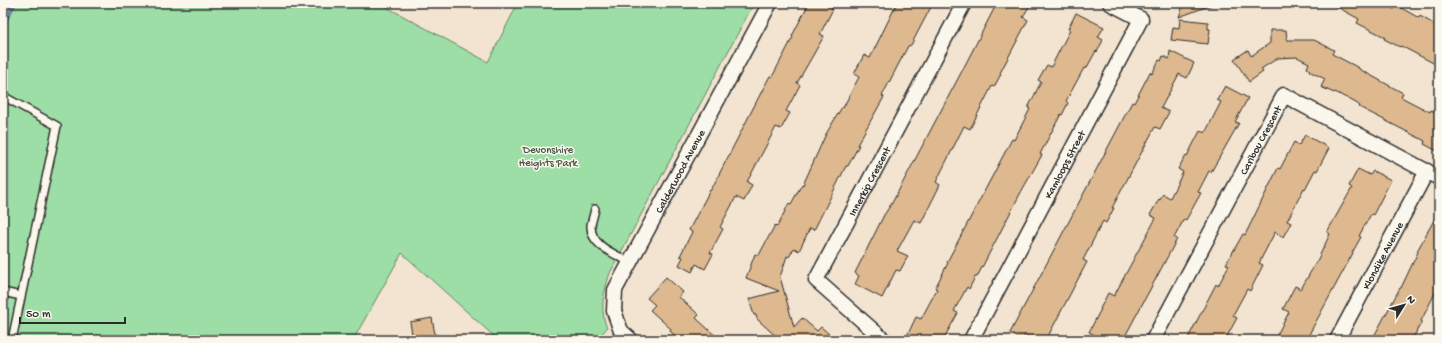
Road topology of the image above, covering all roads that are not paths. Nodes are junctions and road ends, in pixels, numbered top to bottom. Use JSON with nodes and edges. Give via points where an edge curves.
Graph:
{"nodes":[{"id":1,"x":770,"y":3,"type":"edge"},
{"id":2,"x":964,"y":3,"type":"edge"},
{"id":3,"x":1110,"y":3,"type":"edge"},
{"id":4,"x":3,"y":96,"type":"edge"},
{"id":5,"x":1433,"y":174,"type":"edge"},
{"id":6,"x":595,"y":210,"type":"dead end"},
{"id":7,"x":630,"y":262,"type":"junction"},
{"id":8,"x":3,"y":292,"type":"edge"},
{"id":9,"x":22,"y":296,"type":"junction"},
{"id":10,"x":12,"y":340,"type":"edge"},
{"id":11,"x":630,"y":340,"type":"edge"},
{"id":12,"x":884,"y":340,"type":"edge"},
{"id":13,"x":971,"y":340,"type":"edge"},
{"id":14,"x":1153,"y":340,"type":"edge"},
{"id":15,"x":1337,"y":340,"type":"edge"}],
"edges":[{"from":1,"to":7,"type":"street","name":"Calderwood Avenue"},
{"from":2,"to":12,"type":"street","name":"Innerkip Crescent","via":[[816,280]]},
{"from":3,"to":13,"type":"street","name":"Kamloops Street","via":[[1141,19]]},
{"from":4,"to":9,"type":"lane","via":[[57,126]]},
{"from":5,"to":14,"type":"street","name":"Caribou Crescent","via":[[1284,95]]},
{"from":5,"to":15,"type":"street","name":"Klondike Avenue"},
{"from":6,"to":7,"type":"lane","via":[[591,226],[594,237],[603,248]]},
{"from":7,"to":11,"type":"street","name":"Calderwood Avenue","via":[[615,290],[614,311],[621,331]]},
{"from":8,"to":9,"type":"lane"},
{"from":9,"to":10,"type":"lane"}]}
